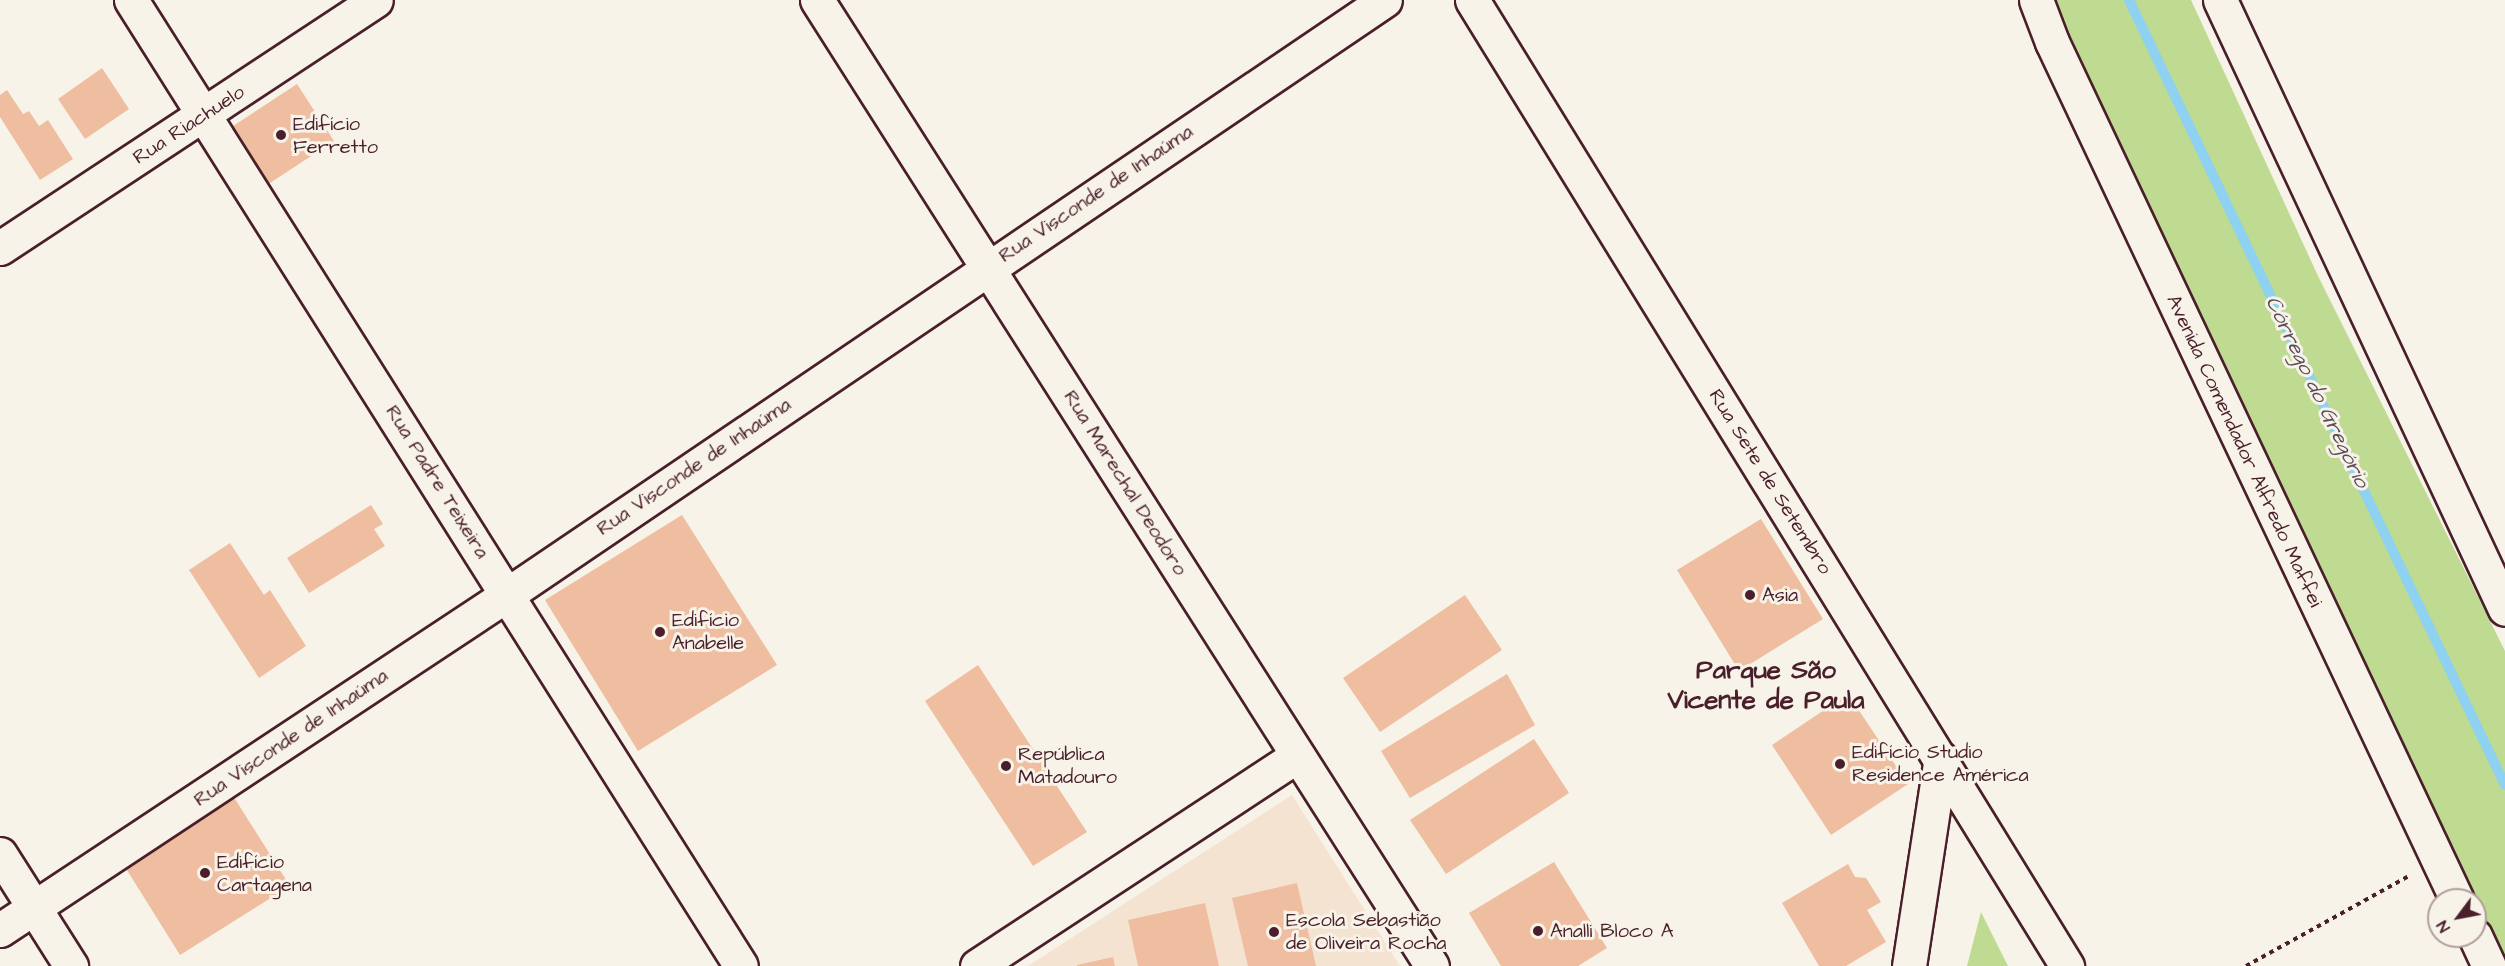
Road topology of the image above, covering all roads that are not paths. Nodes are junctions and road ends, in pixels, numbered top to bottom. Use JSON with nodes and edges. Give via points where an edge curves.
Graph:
{"nodes":[{"id":1,"x":131,"y":0,"type":"edge"},
{"id":2,"x":376,"y":0,"type":"edge"},
{"id":3,"x":817,"y":0,"type":"edge"},
{"id":4,"x":1385,"y":0,"type":"edge"},
{"id":5,"x":1472,"y":0,"type":"edge"},
{"id":6,"x":2036,"y":0,"type":"edge"},
{"id":7,"x":2220,"y":0,"type":"edge"},
{"id":8,"x":206,"y":115,"type":"junction"},
{"id":9,"x":0,"y":248,"type":"edge"},
{"id":10,"x":988,"y":267,"type":"junction"},
{"id":11,"x":508,"y":594,"type":"junction"},
{"id":12,"x":2505,"y":609,"type":"edge"},
{"id":13,"x":1297,"y":756,"type":"junction"},
{"id":14,"x":1941,"y":758,"type":"junction"},
{"id":15,"x":0,"y":854,"type":"edge"},
{"id":16,"x":2452,"y":888,"type":"edge"},
{"id":17,"x":33,"y":908,"type":"junction"},
{"id":18,"x":0,"y":930,"type":"edge"},
{"id":19,"x":2481,"y":948,"type":"edge"},
{"id":20,"x":71,"y":966,"type":"edge"},
{"id":21,"x":741,"y":966,"type":"edge"},
{"id":22,"x":977,"y":966,"type":"edge"},
{"id":23,"x":1432,"y":966,"type":"edge"},
{"id":24,"x":1909,"y":966,"type":"edge"},
{"id":25,"x":2067,"y":966,"type":"edge"},
{"id":26,"x":2489,"y":966,"type":"edge"}],
"edges":[{"from":1,"to":8,"type":"street","name":"Rua Padre Teixeira"},
{"from":2,"to":8,"type":"street","name":"Rua Riachuelo"},
{"from":3,"to":10,"type":"street","name":"Rua Marechal Deodoro"},
{"from":4,"to":10,"type":"street","name":"Rua Visconde de Inhaúma"},
{"from":5,"to":14,"type":"street","name":"Rua Sete de Setembro"},
{"from":6,"to":16,"type":"street","name":"Avenida Comendador Alfredo Maffei","via":[[2056,53]]},
{"from":7,"to":12,"type":"street"},
{"from":8,"to":9,"type":"street","name":"Rua Riachuelo"},
{"from":8,"to":11,"type":"street","name":"Rua Padre Teixeira"},
{"from":10,"to":11,"type":"street","name":"Rua Visconde de Inhaúma"},
{"from":10,"to":13,"type":"street","name":"Rua Marechal Deodoro"},
{"from":11,"to":17,"type":"street","name":"Rua Visconde de Inhaúma"},
{"from":11,"to":21,"type":"street","name":"Rua Padre Teixeira"},
{"from":13,"to":22,"type":"street"},
{"from":13,"to":23,"type":"street","name":"Rua Marechal Deodoro"},
{"from":14,"to":24,"type":"street"},
{"from":14,"to":25,"type":"street","name":"Rua Sete de Setembro"},
{"from":15,"to":17,"type":"street"},
{"from":17,"to":18,"type":"street","name":"Rua Visconde de Inhaúma"},
{"from":17,"to":20,"type":"street"},
{"from":19,"to":26,"type":"street"}]}
